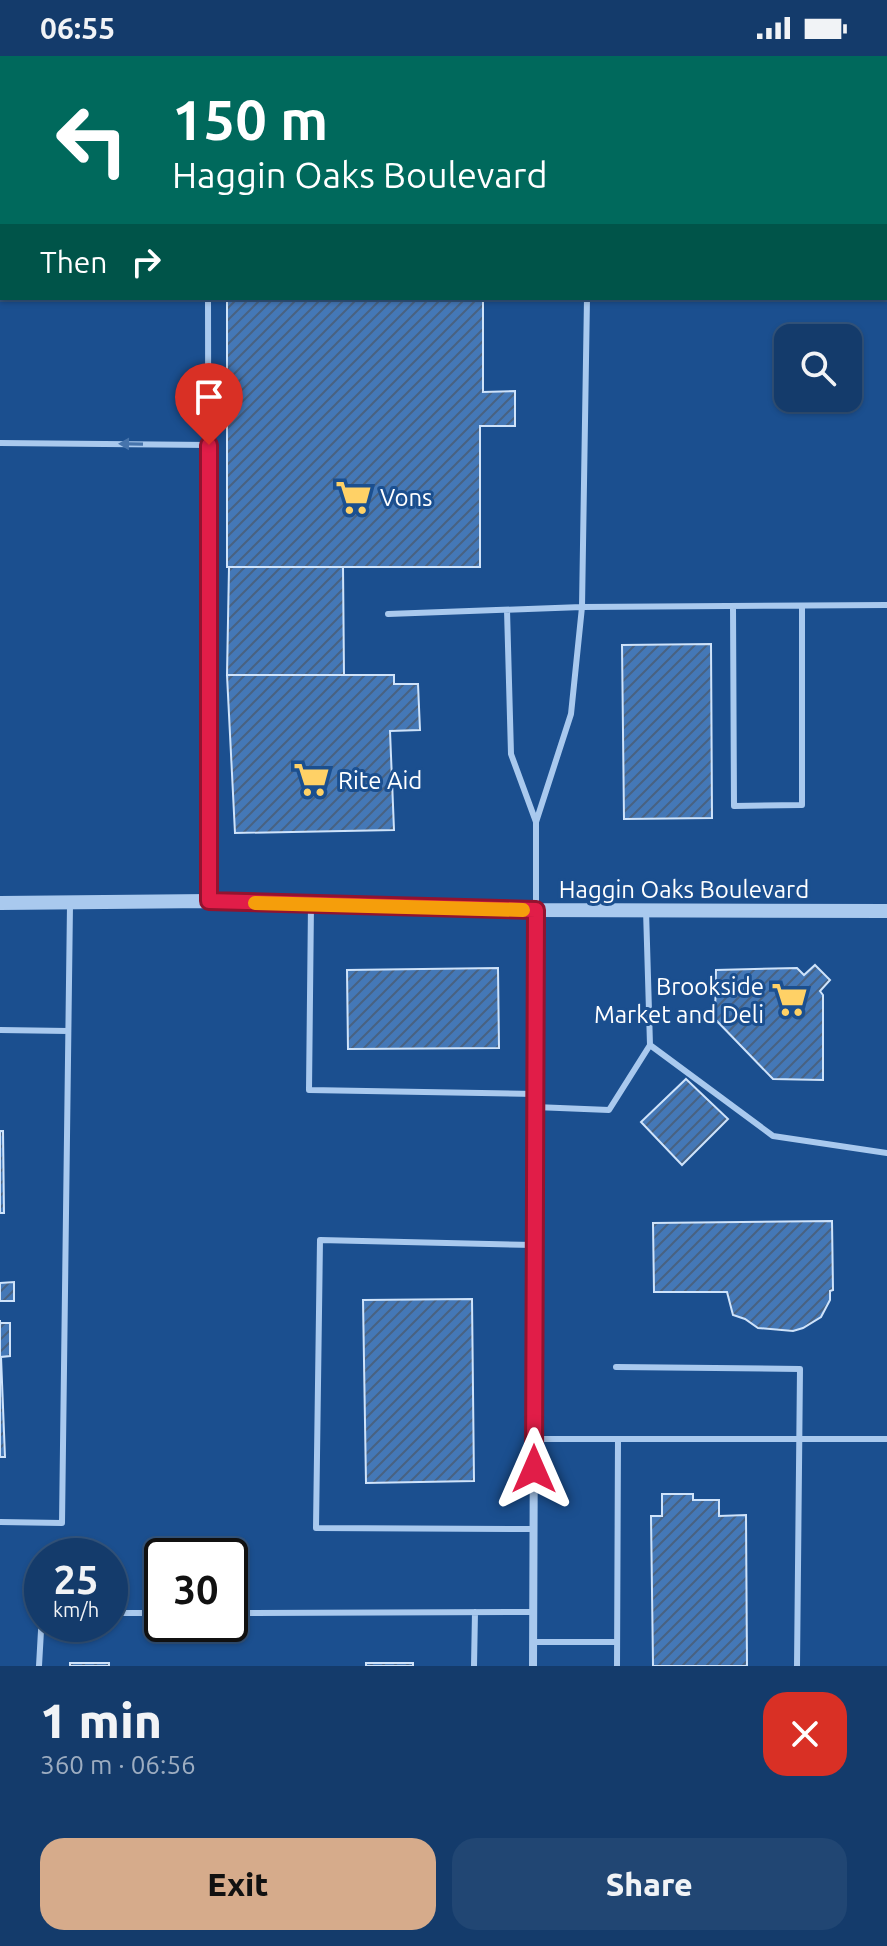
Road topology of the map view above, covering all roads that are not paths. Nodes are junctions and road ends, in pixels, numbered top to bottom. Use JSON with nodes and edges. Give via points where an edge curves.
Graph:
{"nodes":[{"id":1,"x":208,"y":300,"type":"edge"},
{"id":2,"x":587,"y":300,"type":"edge"},
{"id":3,"x":0,"y":443,"type":"edge"},
{"id":4,"x":209,"y":445,"type":"junction"},
{"id":5,"x":887,"y":605,"type":"edge"},
{"id":6,"x":733,"y":606,"type":"junction"},
{"id":7,"x":802,"y":606,"type":"junction"},
{"id":8,"x":582,"y":607,"type":"junction"},
{"id":9,"x":507,"y":610,"type":"junction"},
{"id":10,"x":388,"y":614,"type":"dead end"},
{"id":11,"x":536,"y":822,"type":"junction"},
{"id":12,"x":209,"y":901,"type":"junction"},
{"id":13,"x":0,"y":903,"type":"edge"},
{"id":14,"x":70,"y":903,"type":"junction"},
{"id":15,"x":311,"y":904,"type":"junction"},
{"id":16,"x":536,"y":910,"type":"junction"},
{"id":17,"x":646,"y":910,"type":"junction"},
{"id":18,"x":887,"y":911,"type":"edge"},
{"id":19,"x":0,"y":1030,"type":"edge"},
{"id":20,"x":68,"y":1031,"type":"junction"},
{"id":21,"x":650,"y":1045,"type":"junction"},
{"id":22,"x":535,"y":1094,"type":"junction"},
{"id":23,"x":535,"y":1107,"type":"junction"},
{"id":24,"x":887,"y":1153,"type":"edge"},
{"id":25,"x":534,"y":1245,"type":"junction"},
{"id":26,"x":616,"y":1367,"type":"dead end"},
{"id":27,"x":534,"y":1439,"type":"junction"},
{"id":28,"x":618,"y":1439,"type":"junction"},
{"id":29,"x":799,"y":1439,"type":"junction"},
{"id":30,"x":887,"y":1439,"type":"edge"},
{"id":31,"x":0,"y":1522,"type":"edge"},
{"id":32,"x":534,"y":1529,"type":"junction"},
{"id":33,"x":475,"y":1612,"type":"junction"},
{"id":34,"x":533,"y":1612,"type":"junction"},
{"id":35,"x":248,"y":1613,"type":"edge"},
{"id":36,"x":40,"y":1642,"type":"edge"},
{"id":37,"x":533,"y":1642,"type":"junction"},
{"id":38,"x":617,"y":1642,"type":"junction"},
{"id":39,"x":39,"y":1666,"type":"edge"},
{"id":40,"x":474,"y":1666,"type":"edge"},
{"id":41,"x":533,"y":1666,"type":"edge"},
{"id":42,"x":617,"y":1666,"type":"edge"},
{"id":43,"x":797,"y":1666,"type":"edge"}],
"edges":[{"from":1,"to":4,"type":"lane"},
{"from":2,"to":8,"type":"lane"},
{"from":4,"to":3,"type":"lane","one_way":true},
{"from":4,"to":12,"type":"lane"},
{"from":5,"to":7,"type":"lane"},
{"from":6,"to":7,"type":"lane"},
{"from":6,"to":7,"type":"lane","via":[[734,806],[802,805]]},
{"from":6,"to":8,"type":"lane"},
{"from":8,"to":9,"type":"lane"},
{"from":8,"to":11,"type":"lane","via":[[571,714]]},
{"from":9,"to":10,"type":"lane"},
{"from":9,"to":11,"type":"lane","via":[[511,754]]},
{"from":11,"to":16,"type":"lane"},
{"from":12,"to":14,"type":"street","name":"Haggin Oaks Boulevard"},
{"from":12,"to":15,"type":"street","name":"Haggin Oaks Boulevard"},
{"from":13,"to":14,"type":"street","name":"Haggin Oaks Boulevard"},
{"from":14,"to":20,"type":"lane"},
{"from":15,"to":16,"type":"street","name":"Haggin Oaks Boulevard"},
{"from":15,"to":22,"type":"lane","via":[[309,1090]]},
{"from":16,"to":17,"type":"street","name":"Haggin Oaks Boulevard"},
{"from":16,"to":22,"type":"street"},
{"from":17,"to":18,"type":"street","name":"Haggin Oaks Boulevard"},
{"from":17,"to":21,"type":"lane"},
{"from":19,"to":20,"type":"lane"},
{"from":20,"to":31,"type":"lane","via":[[62,1523]]},
{"from":21,"to":23,"type":"lane","via":[[609,1110]]},
{"from":21,"to":24,"type":"lane","via":[[773,1136]]},
{"from":22,"to":23,"type":"street"},
{"from":23,"to":25,"type":"street"},
{"from":25,"to":27,"type":"street"},
{"from":25,"to":32,"type":"lane","via":[[320,1240],[316,1528]]},
{"from":26,"to":29,"type":"lane","via":[[800,1369]]},
{"from":27,"to":28,"type":"lane"},
{"from":27,"to":32,"type":"street"},
{"from":28,"to":29,"type":"lane"},
{"from":28,"to":38,"type":"lane"},
{"from":29,"to":30,"type":"lane"},
{"from":29,"to":43,"type":"lane"},
{"from":32,"to":34,"type":"street"},
{"from":33,"to":34,"type":"lane"},
{"from":33,"to":35,"type":"lane"},
{"from":33,"to":40,"type":"lane"},
{"from":34,"to":37,"type":"street"},
{"from":36,"to":39,"type":"lane"},
{"from":37,"to":38,"type":"lane"},
{"from":37,"to":41,"type":"street"},
{"from":38,"to":42,"type":"lane"}]}
